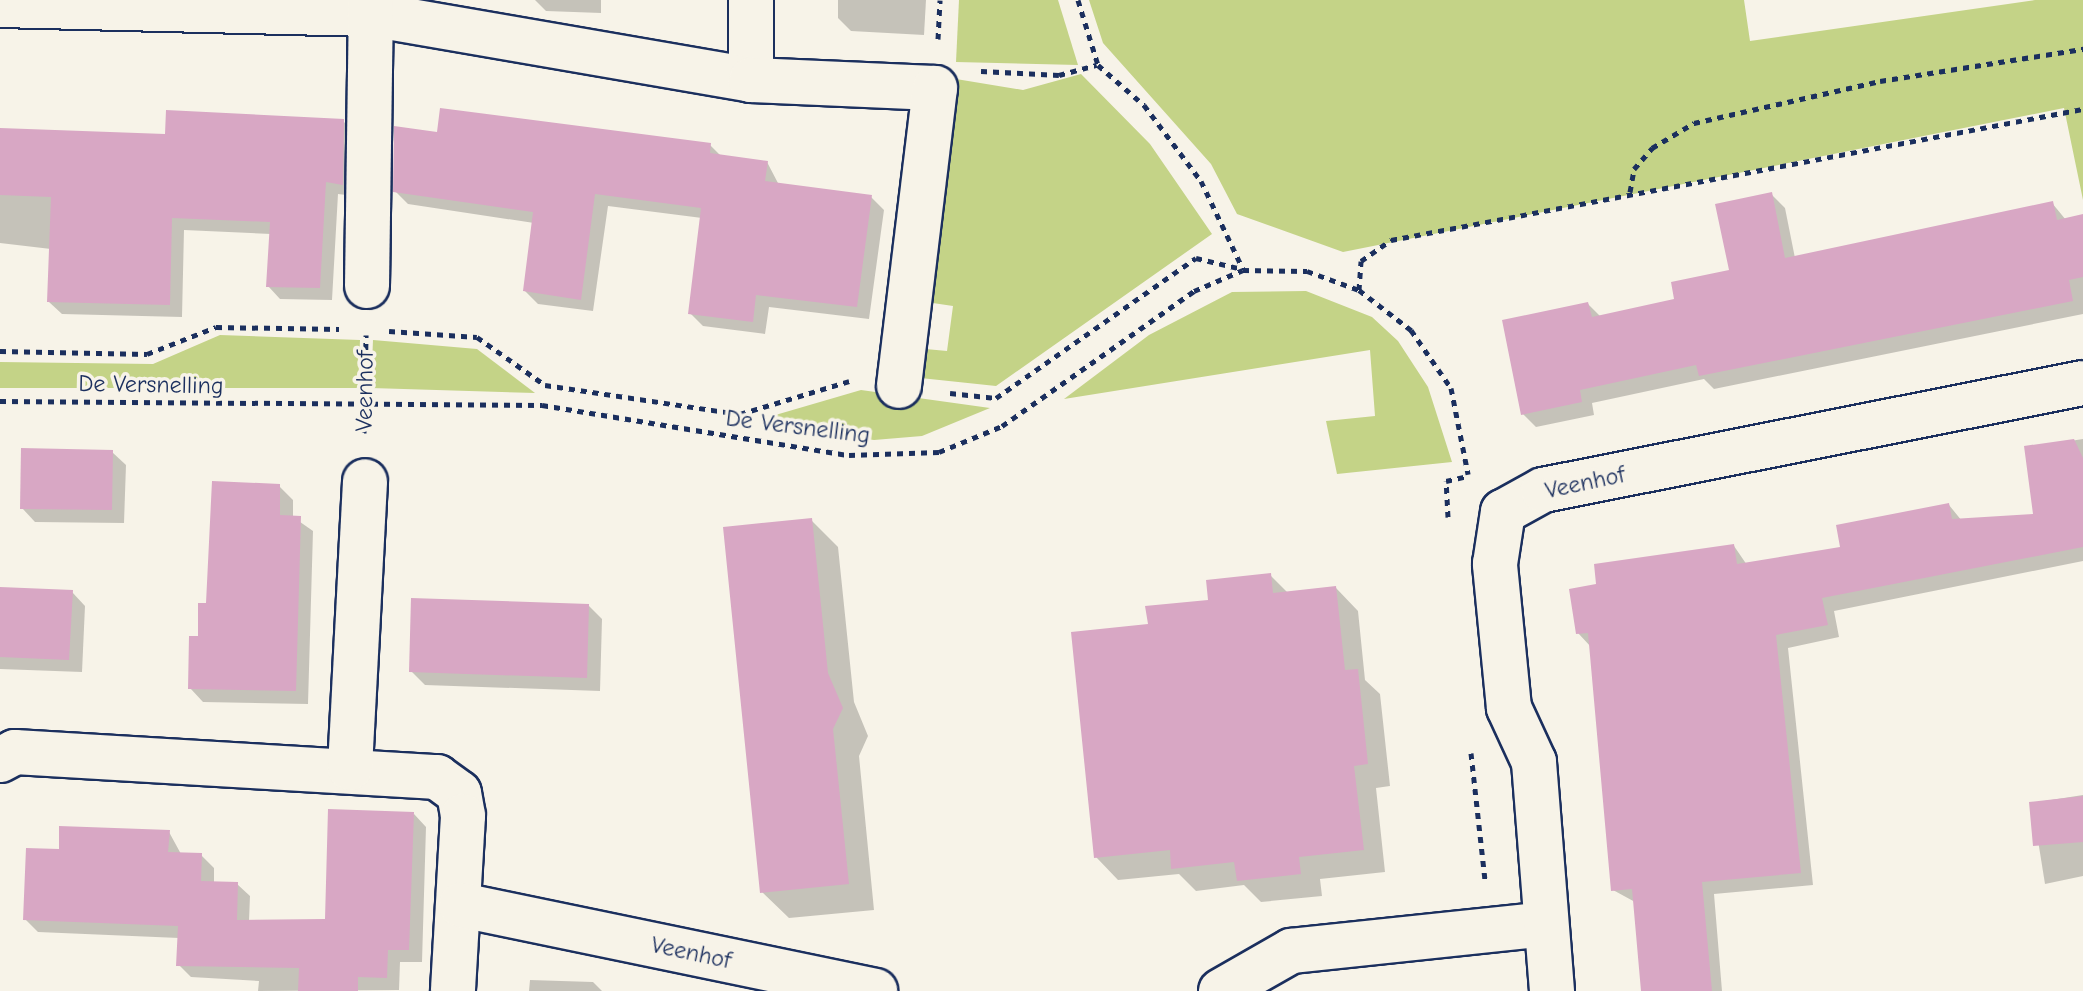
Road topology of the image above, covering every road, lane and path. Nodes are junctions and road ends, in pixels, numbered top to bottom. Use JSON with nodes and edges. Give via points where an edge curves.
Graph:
{"nodes":[{"id":1,"x":751,"y":0,"type":"edge"},
{"id":2,"x":1078,"y":0,"type":"edge"},
{"id":3,"x":0,"y":5,"type":"edge"},
{"id":4,"x":371,"y":7,"type":"edge"},
{"id":5,"x":2083,"y":49,"type":"edge"},
{"id":6,"x":1098,"y":65,"type":"junction"},
{"id":7,"x":751,"y":80,"type":"junction"},
{"id":8,"x":935,"y":88,"type":"junction"},
{"id":9,"x":2083,"y":109,"type":"edge"},
{"id":10,"x":1630,"y":192,"type":"junction"},
{"id":11,"x":1243,"y":270,"type":"junction"},
{"id":12,"x":367,"y":286,"type":"dead end"},
{"id":13,"x":1359,"y":290,"type":"junction"},
{"id":14,"x":366,"y":329,"type":"junction"},
{"id":15,"x":0,"y":351,"type":"edge"},
{"id":16,"x":2083,"y":383,"type":"edge"},
{"id":17,"x":899,"y":386,"type":"junction"},
{"id":18,"x":0,"y":401,"type":"edge"},
{"id":19,"x":363,"y":406,"type":"junction"},
{"id":20,"x":365,"y":481,"type":"joint"},
{"id":21,"x":1503,"y":512,"type":"junction"},
{"id":22,"x":0,"y":760,"type":"edge"},
{"id":23,"x":350,"y":768,"type":"junction"},
{"id":24,"x":461,"y":905,"type":"junction"},
{"id":25,"x":1546,"y":924,"type":"junction"},
{"id":26,"x":453,"y":991,"type":"edge"},
{"id":27,"x":875,"y":991,"type":"edge"},
{"id":28,"x":1221,"y":991,"type":"edge"},
{"id":29,"x":1552,"y":991,"type":"edge"}],
"edges":[{"from":1,"to":7,"type":"street"},
{"from":2,"to":6,"type":"path"},
{"from":3,"to":4,"type":"street"},
{"from":4,"to":7,"type":"street"},
{"from":4,"to":12,"type":"street"},
{"from":5,"to":10,"type":"path","via":[[1880,81],[1694,123],[1652,148],[1634,169]]},
{"from":6,"to":8,"type":"path","via":[[1059,75],[956,70]]},
{"from":6,"to":11,"type":"path","via":[[1144,105],[1201,181]]},
{"from":7,"to":8,"type":"street"},
{"from":8,"to":17,"type":"street"},
{"from":9,"to":10,"type":"path"},
{"from":10,"to":13,"type":"path","via":[[1391,240],[1361,261]]},
{"from":11,"to":13,"type":"path","name":"De Versnelling","via":[[1307,271]]},
{"from":11,"to":17,"type":"path","via":[[1196,258],[996,398]]},
{"from":11,"to":19,"type":"path","name":"De Versnelling","via":[[1194,291],[1002,426],[939,452],[849,455],[542,405]]},
{"from":13,"to":21,"type":"path","name":"De Versnelling","via":[[1411,330],[1451,388],[1469,476]]},
{"from":14,"to":15,"type":"path","via":[[216,327],[147,354]]},
{"from":14,"to":17,"type":"path","via":[[477,337],[545,385],[740,414],[850,380]]},
{"from":14,"to":19,"type":"path","name":"Veenhof"},
{"from":16,"to":21,"type":"street","name":"Veenhof","via":[[1543,490]]},
{"from":18,"to":19,"type":"path","name":"De Versnelling"},
{"from":19,"to":20,"type":"path","name":"Veenhof"},
{"from":20,"to":23,"type":"street"},
{"from":21,"to":25,"type":"street","via":[[1495,564],[1509,708],[1534,762]]},
{"from":22,"to":23,"type":"street","via":[[15,752]]},
{"from":23,"to":24,"type":"street","via":[[437,777],[459,793]]},
{"from":24,"to":26,"type":"street"},
{"from":24,"to":27,"type":"street","name":"Veenhof"},
{"from":25,"to":28,"type":"street","via":[[1291,951]]},
{"from":25,"to":29,"type":"street"}]}
